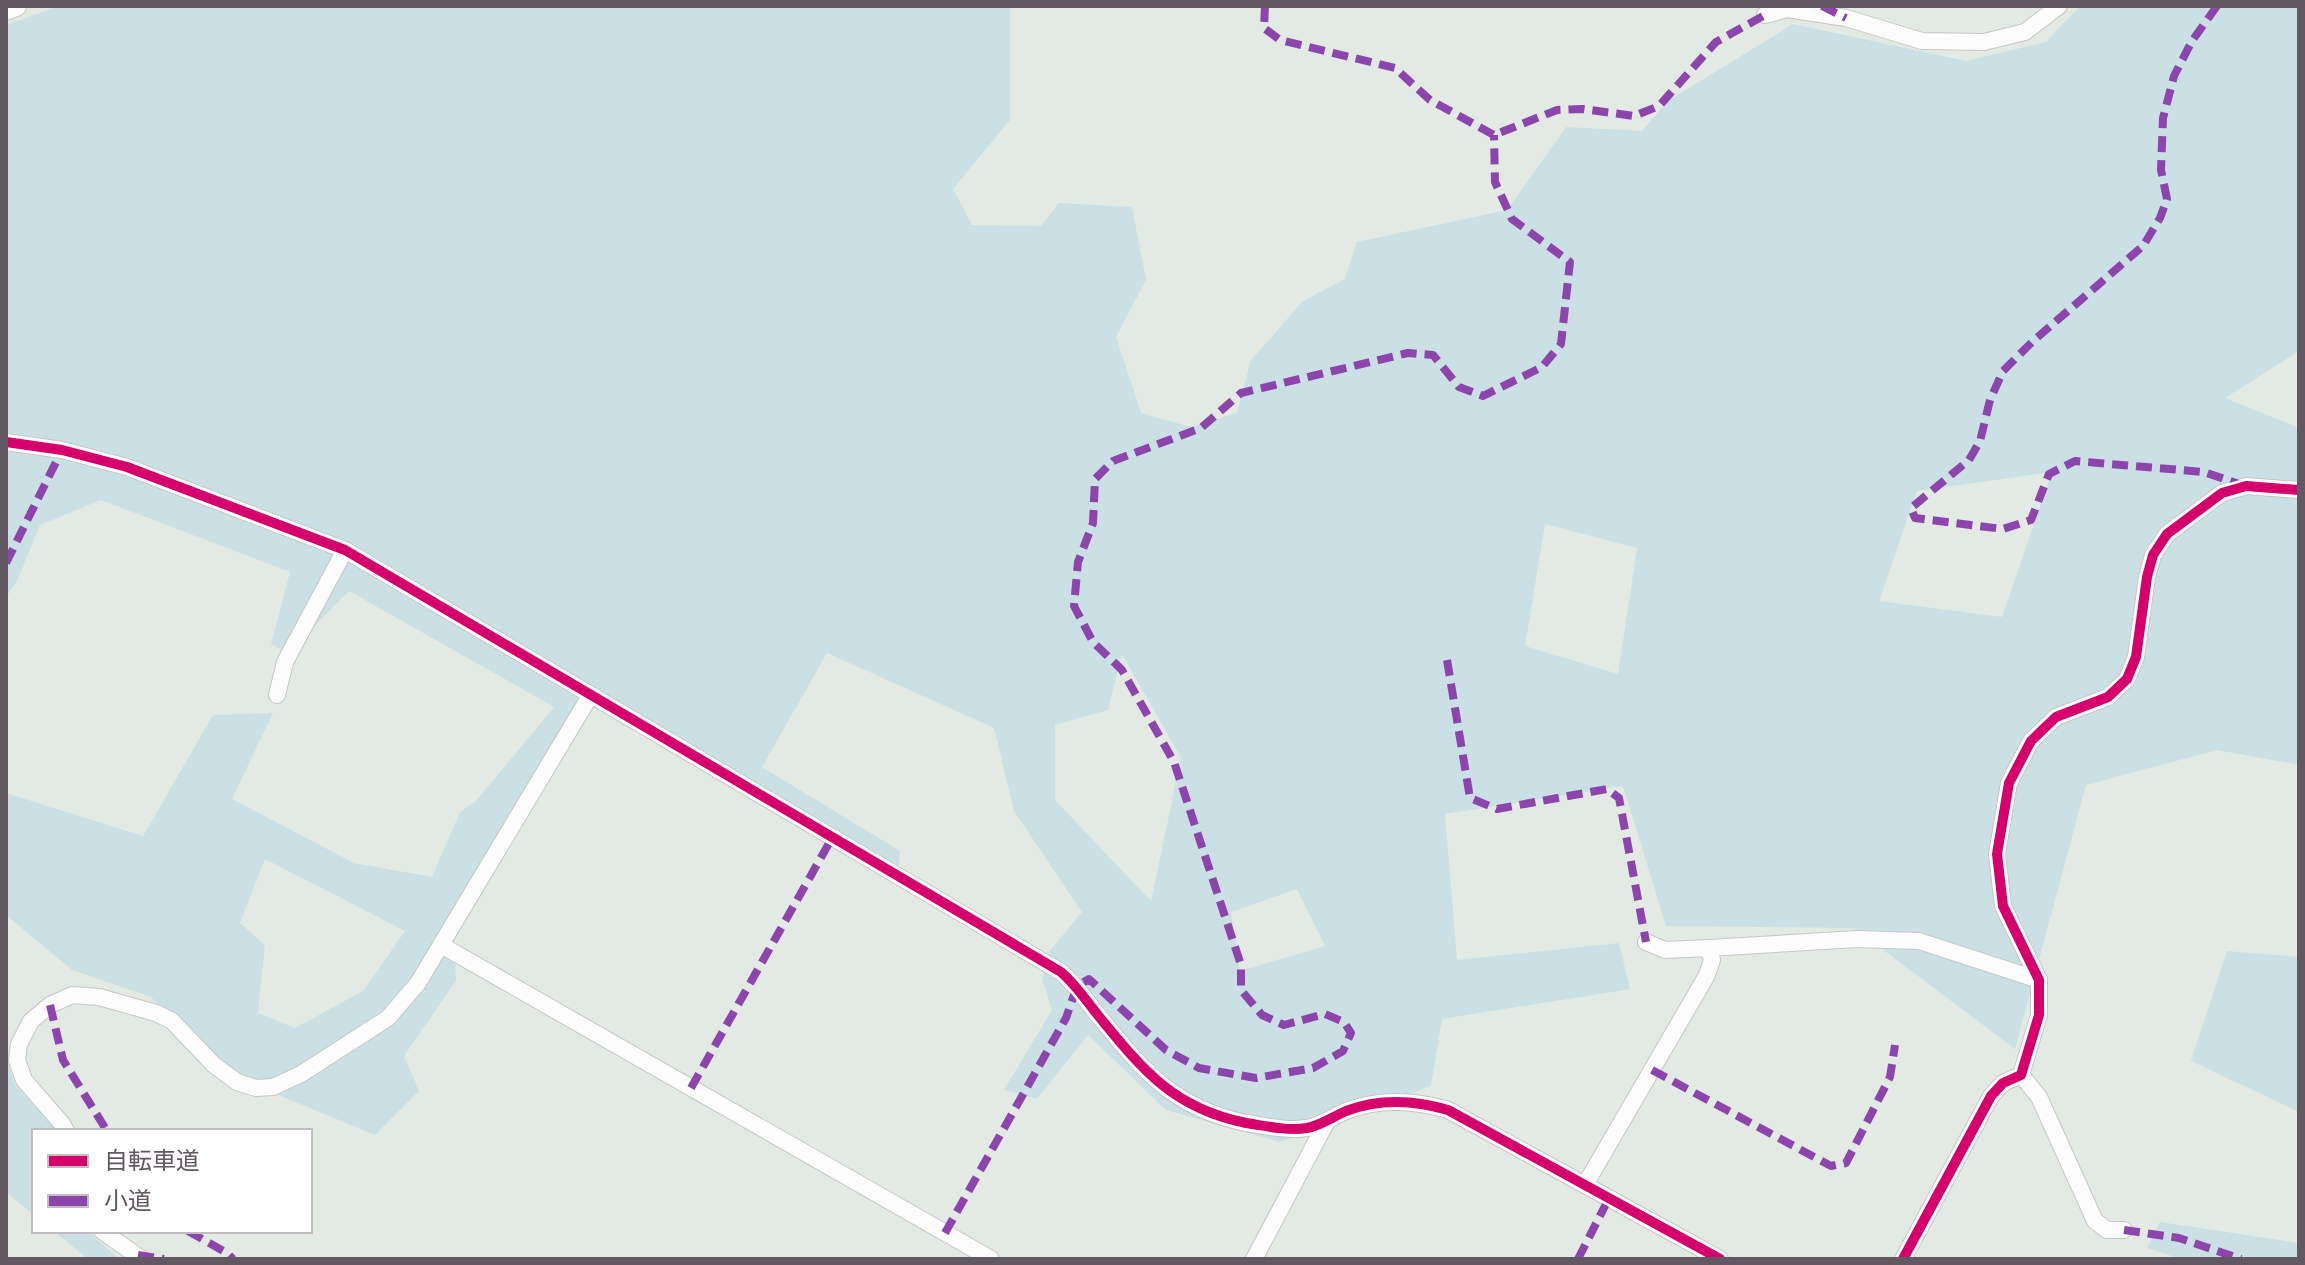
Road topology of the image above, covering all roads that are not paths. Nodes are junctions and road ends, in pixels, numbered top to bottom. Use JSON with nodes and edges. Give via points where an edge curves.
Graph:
{"nodes":[{"id":1,"x":16,"y":6,"type":"edge"},
{"id":2,"x":2059,"y":6,"type":"edge"},
{"id":3,"x":6,"y":10,"type":"edge"},
{"id":4,"x":1765,"y":15,"type":"dead end"},
{"id":5,"x":6,"y":442,"type":"edge"},
{"id":6,"x":2299,"y":490,"type":"edge"},
{"id":7,"x":345,"y":550,"type":"junction"},
{"id":8,"x":277,"y":695,"type":"dead end"},
{"id":9,"x":590,"y":696,"type":"junction"},
{"id":10,"x":1646,"y":942,"type":"dead end"},
{"id":11,"x":441,"y":945,"type":"junction"},
{"id":12,"x":1709,"y":948,"type":"junction"},
{"id":13,"x":2039,"y":980,"type":"junction"},
{"id":14,"x":12,"y":1043,"type":"edge"},
{"id":15,"x":2021,"y":1075,"type":"junction"},
{"id":16,"x":1326,"y":1123,"type":"junction"},
{"id":17,"x":65,"y":1129,"type":"edge"},
{"id":18,"x":1585,"y":1185,"type":"junction"},
{"id":19,"x":2124,"y":1230,"type":"dead end"},
{"id":20,"x":105,"y":1233,"type":"edge"},
{"id":21,"x":142,"y":1259,"type":"edge"},
{"id":22,"x":991,"y":1259,"type":"edge"},
{"id":23,"x":1254,"y":1259,"type":"edge"},
{"id":24,"x":1720,"y":1259,"type":"edge"},
{"id":25,"x":1903,"y":1259,"type":"edge"}],
"edges":[{"from":1,"to":3,"type":"street"},
{"from":2,"to":4,"type":"street","via":[[2025,32],[1984,42],[1922,41],[1846,18],[1787,9]]},
{"from":5,"to":7,"type":"street","via":[[127,467]]},
{"from":6,"to":13,"type":"street","via":[[2246,486],[2222,493],[2167,534],[2153,555],[2136,657],[2127,679],[2108,697],[2056,717],[2031,741],[2009,783],[1997,854],[2003,906]]},
{"from":7,"to":8,"type":"street","via":[[285,662]]},
{"from":7,"to":9,"type":"street"},
{"from":9,"to":11,"type":"street"},
{"from":9,"to":16,"type":"street","via":[[1061,972],[1129,1053],[1192,1106],[1272,1128]]},
{"from":10,"to":12,"type":"street","via":[[1665,950]]},
{"from":11,"to":14,"type":"street","via":[[388,1018],[273,1087],[237,1082],[172,1021],[99,997],[72,995],[50,1005]]},
{"from":11,"to":22,"type":"street"},
{"from":12,"to":13,"type":"street","via":[[1857,939],[1919,941]]},
{"from":12,"to":18,"type":"street","via":[[1707,975]]},
{"from":13,"to":15,"type":"street","via":[[2039,1015]]},
{"from":14,"to":17,"type":"street","via":[[24,1080]]},
{"from":15,"to":19,"type":"street","via":[[2039,1097],[2095,1221],[2107,1230]]},
{"from":15,"to":25,"type":"street","via":[[1991,1096]]},
{"from":16,"to":18,"type":"street","via":[[1377,1101],[1422,1102],[1448,1110]]},
{"from":16,"to":23,"type":"street"},
{"from":18,"to":24,"type":"street"},
{"from":20,"to":21,"type":"street"}]}
